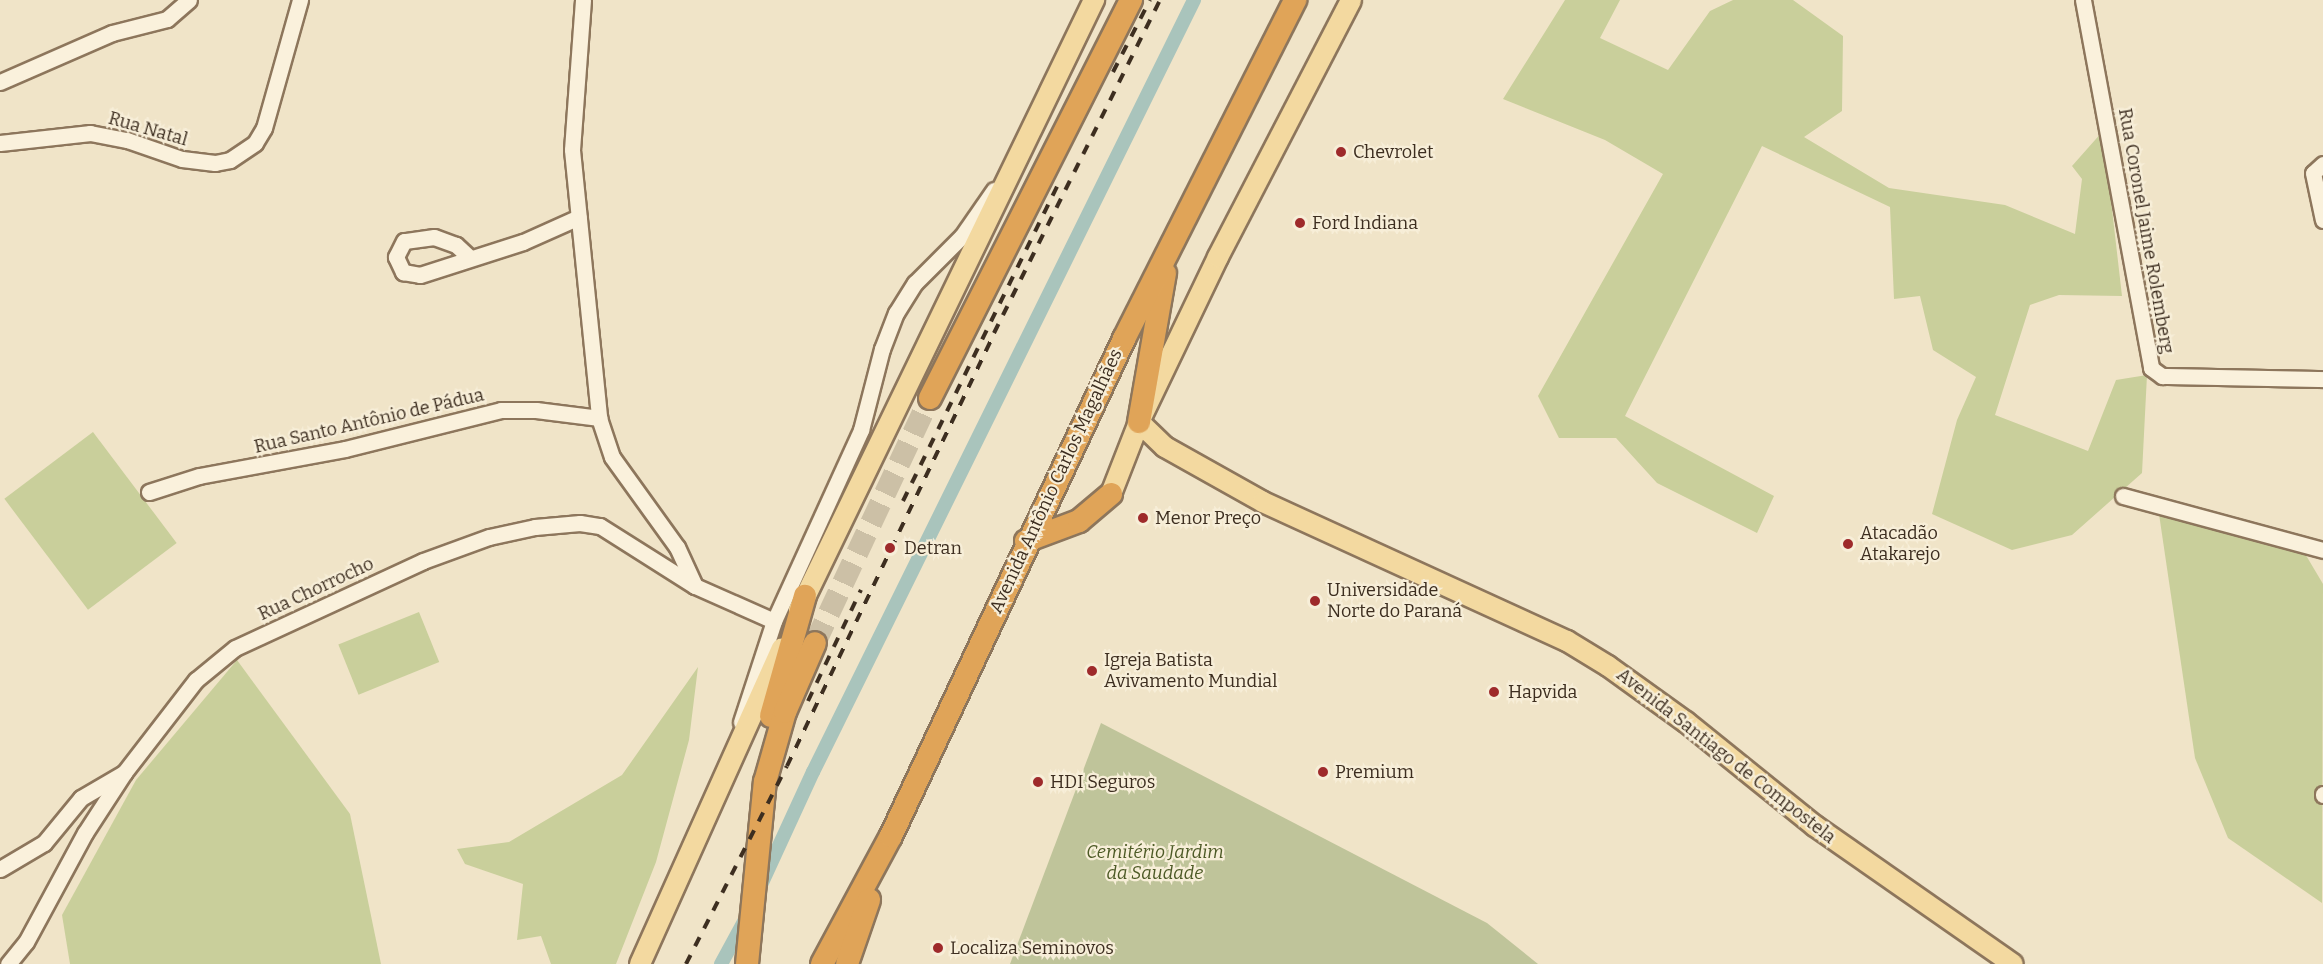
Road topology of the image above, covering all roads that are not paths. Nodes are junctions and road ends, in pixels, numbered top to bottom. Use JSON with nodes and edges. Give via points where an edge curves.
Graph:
{"nodes":[{"id":1,"x":189,"y":0,"type":"edge"},
{"id":2,"x":300,"y":0,"type":"edge"},
{"id":3,"x":583,"y":0,"type":"edge"},
{"id":4,"x":1095,"y":0,"type":"edge"},
{"id":5,"x":1295,"y":0,"type":"edge"},
{"id":6,"x":1351,"y":0,"type":"edge"},
{"id":7,"x":2083,"y":0,"type":"edge"},
{"id":8,"x":1127,"y":5,"type":"edge"},
{"id":9,"x":0,"y":82,"type":"edge"},
{"id":10,"x":0,"y":143,"type":"edge"},
{"id":11,"x":1013,"y":163,"type":"junction"},
{"id":12,"x":2323,"y":164,"type":"edge"},
{"id":13,"x":2322,"y":213,"type":"edge"},
{"id":14,"x":579,"y":217,"type":"junction"},
{"id":15,"x":1173,"y":239,"type":"junction"},
{"id":16,"x":469,"y":257,"type":"junction"},
{"id":17,"x":2323,"y":379,"type":"edge"},
{"id":18,"x":930,"y":398,"type":"tunnel mouth"},
{"id":19,"x":599,"y":418,"type":"junction"},
{"id":20,"x":1139,"y":422,"type":"junction"},
{"id":21,"x":1130,"y":447,"type":"junction"},
{"id":22,"x":1165,"y":447,"type":"junction"},
{"id":23,"x":149,"y":492,"type":"dead end"},
{"id":24,"x":1111,"y":494,"type":"joint"},
{"id":25,"x":2123,"y":496,"type":"dead end"},
{"id":26,"x":1026,"y":541,"type":"junction"},
{"id":27,"x":2323,"y":550,"type":"edge"},
{"id":28,"x":695,"y":586,"type":"junction"},
{"id":29,"x":805,"y":596,"type":"junction"},
{"id":30,"x":774,"y":621,"type":"junction"},
{"id":31,"x":815,"y":643,"type":"tunnel mouth"},
{"id":32,"x":124,"y":773,"type":"junction"},
{"id":33,"x":765,"y":782,"type":"junction"},
{"id":34,"x":722,"y":783,"type":"junction"},
{"id":35,"x":891,"y":836,"type":"junction"},
{"id":36,"x":0,"y":869,"type":"edge"},
{"id":37,"x":8,"y":964,"type":"edge"},
{"id":38,"x":640,"y":964,"type":"edge"},
{"id":39,"x":747,"y":964,"type":"edge"},
{"id":40,"x":822,"y":964,"type":"edge"},
{"id":41,"x":847,"y":964,"type":"edge"},
{"id":42,"x":2013,"y":964,"type":"edge"}],
"edges":[{"from":1,"to":9,"type":"street","via":[[167,19],[112,33]]},
{"from":2,"to":10,"type":"street","name":"Rua Natal","via":[[264,128],[244,152],[215,164],[182,159],[127,140],[90,133]]},
{"from":3,"to":14,"type":"street","via":[[572,125]]},
{"from":4,"to":11,"type":"main road"},
{"from":5,"to":15,"type":"highway","name":"Avenida Antônio Carlos Magalhães"},
{"from":6,"to":20,"type":"main road","via":[[1218,257]]},
{"from":7,"to":17,"type":"street","name":"Rua Coronel Jaime Rolemberg","via":[[2151,368],[2162,376]]},
{"from":8,"to":18,"type":"highway"},
{"from":11,"to":29,"type":"main road"},
{"from":11,"to":30,"type":"street","via":[[962,236],[915,284],[896,313],[882,349],[861,430]]},
{"from":12,"to":13,"type":"street","via":[[2313,173]]},
{"from":14,"to":16,"type":"street","via":[[532,238]]},
{"from":14,"to":19,"type":"street"},
{"from":15,"to":20,"type":"highway"},
{"from":15,"to":26,"type":"highway","name":"Avenida Antônio Carlos Magalhães"},
{"from":16,"to":16,"type":"street","via":[[456,245],[434,237],[404,241],[396,257],[399,267],[412,275]]},
{"from":19,"to":23,"type":"street","name":"Rua Santo Antônio de Pádua","via":[[501,410],[345,449],[200,476]]},
{"from":19,"to":28,"type":"street","via":[[612,457],[677,547]]},
{"from":20,"to":21,"type":"main road"},
{"from":20,"to":22,"type":"main road","name":"Avenida Santiago de Compostela"},
{"from":21,"to":22,"type":"main road","name":"Avenida Santiago de Compostela"},
{"from":21,"to":24,"type":"main road"},
{"from":22,"to":42,"type":"main road","name":"Avenida Santiago de Compostela","via":[[1263,502],[1567,641],[1686,722],[1815,826]]},
{"from":24,"to":26,"type":"highway","via":[[1079,521]]},
{"from":25,"to":27,"type":"street"},
{"from":26,"to":35,"type":"highway","name":"Avenida Antônio Carlos Magalhães"},
{"from":28,"to":30,"type":"street","name":"Rua Chorrocho"},
{"from":28,"to":32,"type":"street","name":"Rua Chorrocho","via":[[600,526],[535,527],[489,537],[423,561],[235,648],[196,680]]},
{"from":29,"to":33,"type":"highway","via":[[772,707]]},
{"from":29,"to":34,"type":"main road"},
{"from":30,"to":34,"type":"street"},
{"from":31,"to":33,"type":"highway","via":[[785,712]]},
{"from":32,"to":36,"type":"street","via":[[81,798],[44,843]]},
{"from":32,"to":37,"type":"street","name":"Rua Chorrocho","via":[[85,833],[31,934]]},
{"from":33,"to":39,"type":"highway"},
{"from":34,"to":38,"type":"main road"},
{"from":35,"to":40,"type":"highway","name":"Avenida Antônio Carlos Magalhães"},
{"from":35,"to":41,"type":"highway"}]}
